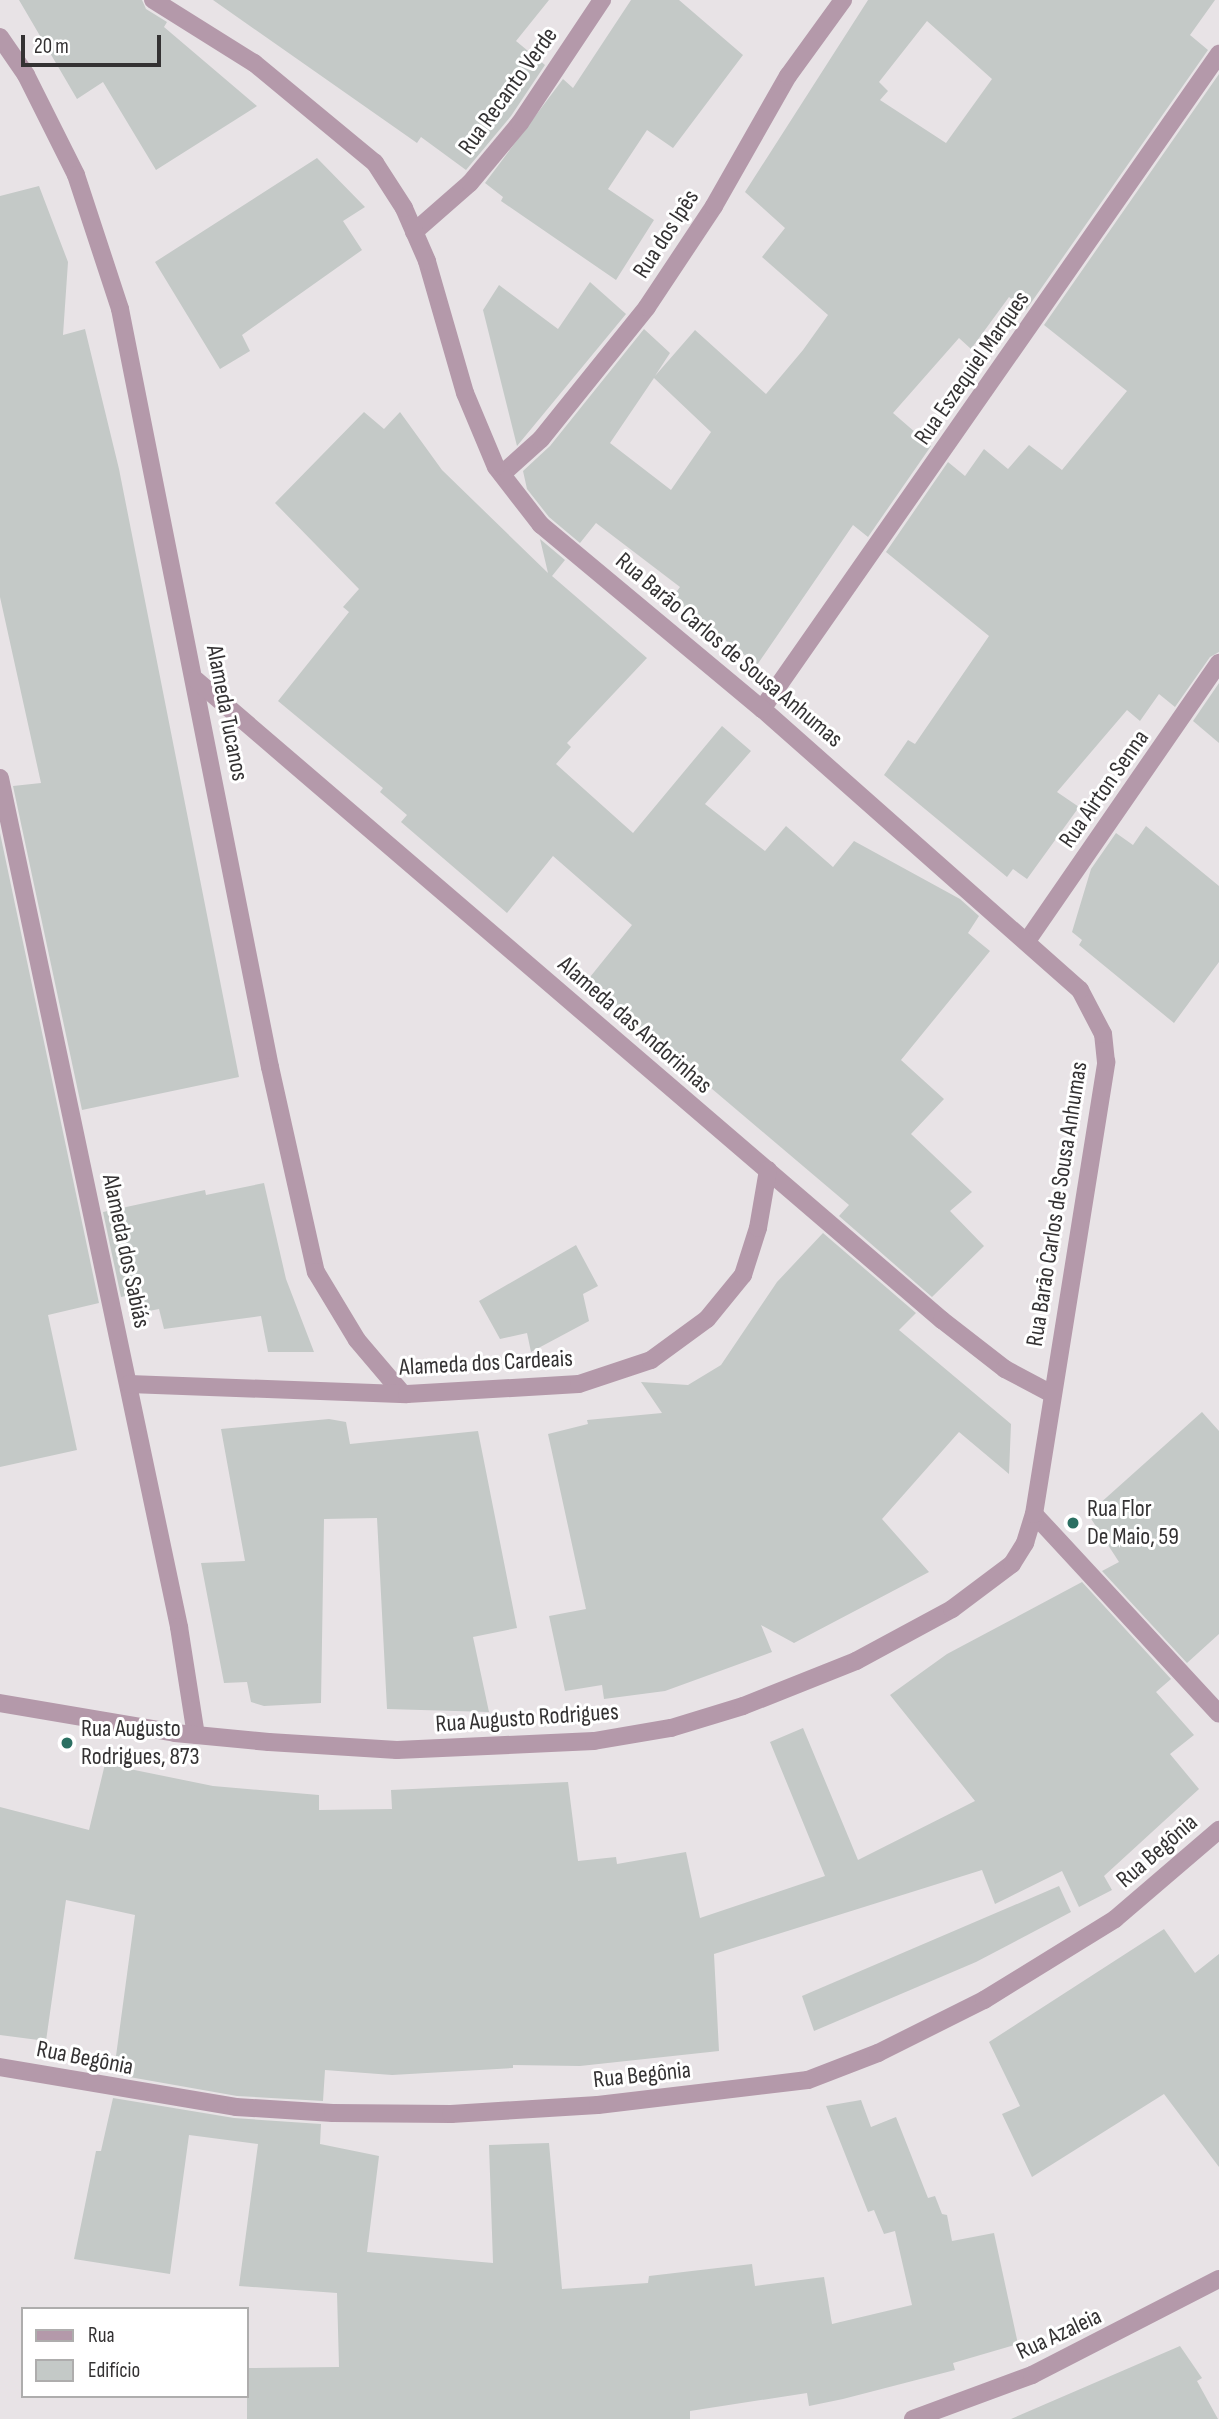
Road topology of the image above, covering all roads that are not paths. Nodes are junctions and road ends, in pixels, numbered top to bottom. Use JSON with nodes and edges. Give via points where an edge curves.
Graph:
{"nodes":[{"id":1,"x":153,"y":0,"type":"edge"},
{"id":2,"x":603,"y":0,"type":"edge"},
{"id":3,"x":843,"y":0,"type":"edge"},
{"id":4,"x":0,"y":37,"type":"edge"},
{"id":5,"x":1219,"y":54,"type":"edge"},
{"id":6,"x":414,"y":232,"type":"junction"},
{"id":7,"x":502,"y":474,"type":"junction"},
{"id":8,"x":1219,"y":663,"type":"edge"},
{"id":9,"x":196,"y":680,"type":"junction"},
{"id":10,"x":762,"y":709,"type":"junction"},
{"id":11,"x":0,"y":778,"type":"edge"},
{"id":12,"x":1027,"y":941,"type":"junction"},
{"id":13,"x":768,"y":1170,"type":"junction"},
{"id":14,"x":129,"y":1384,"type":"junction"},
{"id":15,"x":403,"y":1394,"type":"junction"},
{"id":16,"x":1052,"y":1394,"type":"junction"},
{"id":17,"x":1034,"y":1514,"type":"junction"},
{"id":18,"x":0,"y":1703,"type":"edge"},
{"id":19,"x":1219,"y":1714,"type":"edge"},
{"id":20,"x":196,"y":1735,"type":"junction"},
{"id":21,"x":1219,"y":1830,"type":"edge"},
{"id":22,"x":0,"y":2067,"type":"edge"},
{"id":23,"x":1216,"y":2284,"type":"edge"},
{"id":24,"x":913,"y":2419,"type":"edge"}],
"edges":[{"from":1,"to":6,"type":"street","name":"Rua Barão Carlos de Sousa Anhumas","via":[[254,63],[366,155],[404,208]]},
{"from":2,"to":6,"type":"street","name":"Rua Recanto Verde","via":[[520,123],[470,183]]},
{"from":3,"to":7,"type":"street","name":"Rua dos Ipês","via":[[789,76],[714,206],[647,307],[541,439]]},
{"from":4,"to":9,"type":"street","name":"Alameda Tucanos","via":[[26,75],[76,175],[120,309]]},
{"from":5,"to":10,"type":"street","name":"Rua Eszequiel Marques"},
{"from":6,"to":7,"type":"street","name":"Rua Barão Carlos de Sousa Anhumas","via":[[466,393]]},
{"from":7,"to":10,"type":"street","name":"Rua Barão Carlos de Sousa Anhumas","via":[[541,525]]},
{"from":8,"to":12,"type":"street","name":"Rua Airton Senna"},
{"from":9,"to":13,"type":"street","name":"Alameda das Andorinhas"},
{"from":9,"to":15,"type":"street","name":"Alameda Tucanos","via":[[270,1067],[316,1272],[357,1340]]},
{"from":10,"to":12,"type":"street","name":"Rua Barão Carlos de Sousa Anhumas"},
{"from":11,"to":14,"type":"street","name":"Alameda dos Sabiás"},
{"from":12,"to":16,"type":"street","name":"Rua Barão Carlos de Sousa Anhumas","via":[[1080,990],[1095,1012],[1106,1062]]},
{"from":13,"to":15,"type":"street","name":"Alameda dos Cardeais","via":[[758,1228],[743,1275],[707,1318],[651,1360],[579,1384]]},
{"from":13,"to":16,"type":"street","name":"Alameda das Andorinhas","via":[[963,1336],[1005,1369]]},
{"from":14,"to":15,"type":"street","name":"Alameda dos Cardeais"},
{"from":14,"to":20,"type":"street","name":"Alameda dos Sabiás","via":[[179,1627]]},
{"from":16,"to":17,"type":"street","name":"Rua Augusto Rodrigues"},
{"from":17,"to":19,"type":"street"},
{"from":17,"to":20,"type":"street","name":"Rua Augusto Rodrigues","via":[[1012,1564],[952,1609],[856,1661],[743,1706],[671,1728],[594,1741],[397,1751]]},
{"from":18,"to":20,"type":"street","name":"Rua Augusto Rodrigues"},
{"from":21,"to":22,"type":"street","name":"Rua Begônia","via":[[1115,1919],[984,2000],[878,2053],[808,2080],[598,2105],[450,2114],[333,2113],[236,2107]]},
{"from":23,"to":24,"type":"street","name":"Rua Azaleia","via":[[1032,2375]]}]}
